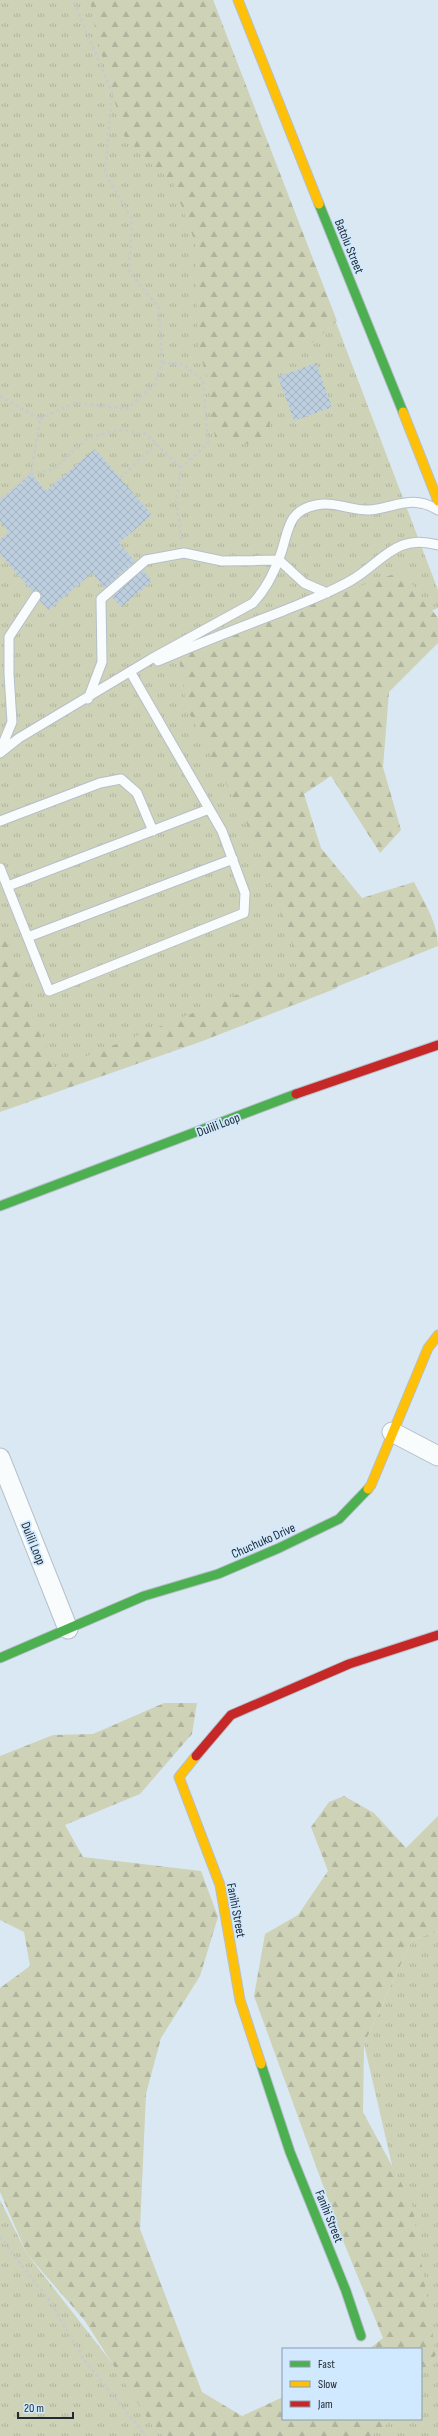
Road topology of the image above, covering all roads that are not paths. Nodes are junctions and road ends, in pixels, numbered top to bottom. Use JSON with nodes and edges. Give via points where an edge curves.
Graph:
{"nodes":[{"id":1,"x":238,"y":0,"type":"edge"},
{"id":2,"x":438,"y":501,"type":"edge"},
{"id":3,"x":438,"y":510,"type":"edge"},
{"id":4,"x":438,"y":545,"type":"edge"},
{"id":5,"x":279,"y":560,"type":"junction"},
{"id":6,"x":327,"y":593,"type":"junction"},
{"id":7,"x":36,"y":596,"type":"dead end"},
{"id":8,"x":131,"y":673,"type":"junction"},
{"id":9,"x":120,"y":678,"type":"junction"},
{"id":10,"x":88,"y":699,"type":"junction"},
{"id":11,"x":0,"y":752,"type":"edge"},
{"id":12,"x":209,"y":809,"type":"junction"},
{"id":13,"x":0,"y":821,"type":"edge"},
{"id":14,"x":153,"y":831,"type":"junction"},
{"id":15,"x":233,"y":859,"type":"junction"},
{"id":16,"x":0,"y":868,"type":"edge"},
{"id":17,"x":8,"y":886,"type":"junction"},
{"id":18,"x":28,"y":937,"type":"junction"},
{"id":19,"x":438,"y":1045,"type":"edge"},
{"id":20,"x":0,"y":1206,"type":"edge"},
{"id":21,"x":438,"y":1335,"type":"edge"},
{"id":22,"x":392,"y":1432,"type":"junction"},
{"id":23,"x":438,"y":1456,"type":"edge"},
{"id":24,"x":0,"y":1458,"type":"edge"},
{"id":25,"x":68,"y":1629,"type":"junction"},
{"id":26,"x":438,"y":1635,"type":"edge"},
{"id":27,"x":0,"y":1658,"type":"edge"},
{"id":28,"x":361,"y":2336,"type":"dead end"}],
"edges":[{"from":1,"to":2,"type":"street","name":"Batolu Street"},
{"from":3,"to":5,"type":"lane","via":[[422,502],[397,503],[371,510],[328,503],[304,508],[295,515],[288,526]]},
{"from":4,"to":6,"type":"lane","via":[[425,541],[408,542],[395,548],[365,572]]},
{"from":5,"to":6,"type":"lane","via":[[304,583]]},
{"from":5,"to":9,"type":"lane","via":[[264,592],[254,603]]},
{"from":5,"to":10,"type":"lane","via":[[222,561],[184,553],[146,560],[101,599],[102,662]]},
{"from":6,"to":8,"type":"lane"},
{"from":7,"to":11,"type":"lane","via":[[9,637],[8,674],[12,722]]},
{"from":8,"to":9,"type":"lane"},
{"from":8,"to":12,"type":"lane"},
{"from":9,"to":10,"type":"lane"},
{"from":10,"to":11,"type":"lane","via":[[19,738]]},
{"from":12,"to":14,"type":"lane"},
{"from":12,"to":15,"type":"lane","via":[[222,831]]},
{"from":13,"to":14,"type":"lane","via":[[100,782],[122,779],[137,793]]},
{"from":14,"to":17,"type":"lane"},
{"from":15,"to":18,"type":"lane"},
{"from":15,"to":18,"type":"lane","via":[[246,893],[244,913],[49,991]]},
{"from":16,"to":17,"type":"lane"},
{"from":17,"to":18,"type":"lane"},
{"from":19,"to":20,"type":"street","name":"Dulili Loop","via":[[330,1081]]},
{"from":21,"to":22,"type":"street","name":"Chuchuko Drive","via":[[428,1348]]},
{"from":22,"to":23,"type":"street"},
{"from":22,"to":25,"type":"street","name":"Chuchuko Drive","via":[[371,1485],[338,1519],[218,1574],[144,1596]]},
{"from":24,"to":25,"type":"street","name":"Dulili Loop"},
{"from":25,"to":27,"type":"street","name":"Chuchuko Drive"},
{"from":26,"to":28,"type":"street","name":"Fanihi Street","via":[[349,1664],[230,1715],[179,1777],[220,1885],[240,2000],[290,2152]]}]}
